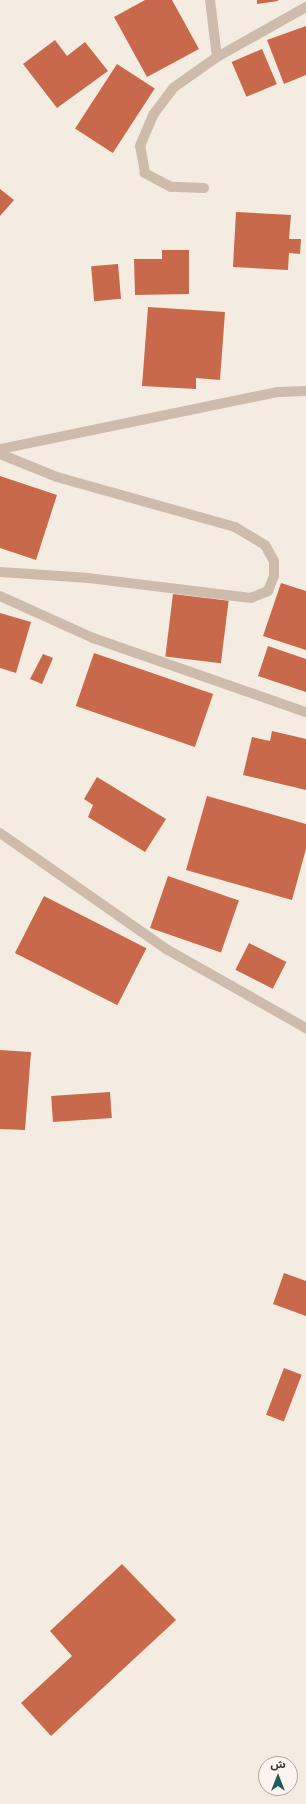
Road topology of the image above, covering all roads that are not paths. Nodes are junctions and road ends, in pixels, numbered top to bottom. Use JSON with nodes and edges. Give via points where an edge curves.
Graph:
{"nodes":[{"id":1,"x":210,"y":0,"type":"edge"},
{"id":2,"x":306,"y":7,"type":"edge"},
{"id":3,"x":218,"y":57,"type":"junction"},
{"id":4,"x":204,"y":188,"type":"dead end"},
{"id":5,"x":306,"y":391,"type":"edge"},
{"id":6,"x":0,"y":449,"type":"edge"},
{"id":7,"x":0,"y":454,"type":"edge"},
{"id":8,"x":0,"y":572,"type":"edge"},
{"id":9,"x":0,"y":596,"type":"edge"},
{"id":10,"x":306,"y":712,"type":"edge"},
{"id":11,"x":0,"y":833,"type":"edge"},
{"id":12,"x":306,"y":1028,"type":"edge"}],
"edges":[{"from":1,"to":3,"type":"street"},
{"from":2,"to":3,"type":"street"},
{"from":3,"to":4,"type":"street","via":[[173,88],[153,115],[140,146],[145,173],[171,187]]},
{"from":5,"to":6,"type":"street","via":[[278,392]]},
{"from":7,"to":8,"type":"street","via":[[57,477],[234,527],[265,545],[274,561],[274,576],[268,590],[251,598],[89,578]]},
{"from":9,"to":10,"type":"street","via":[[92,638]]},
{"from":11,"to":12,"type":"street","via":[[168,950]]}]}
